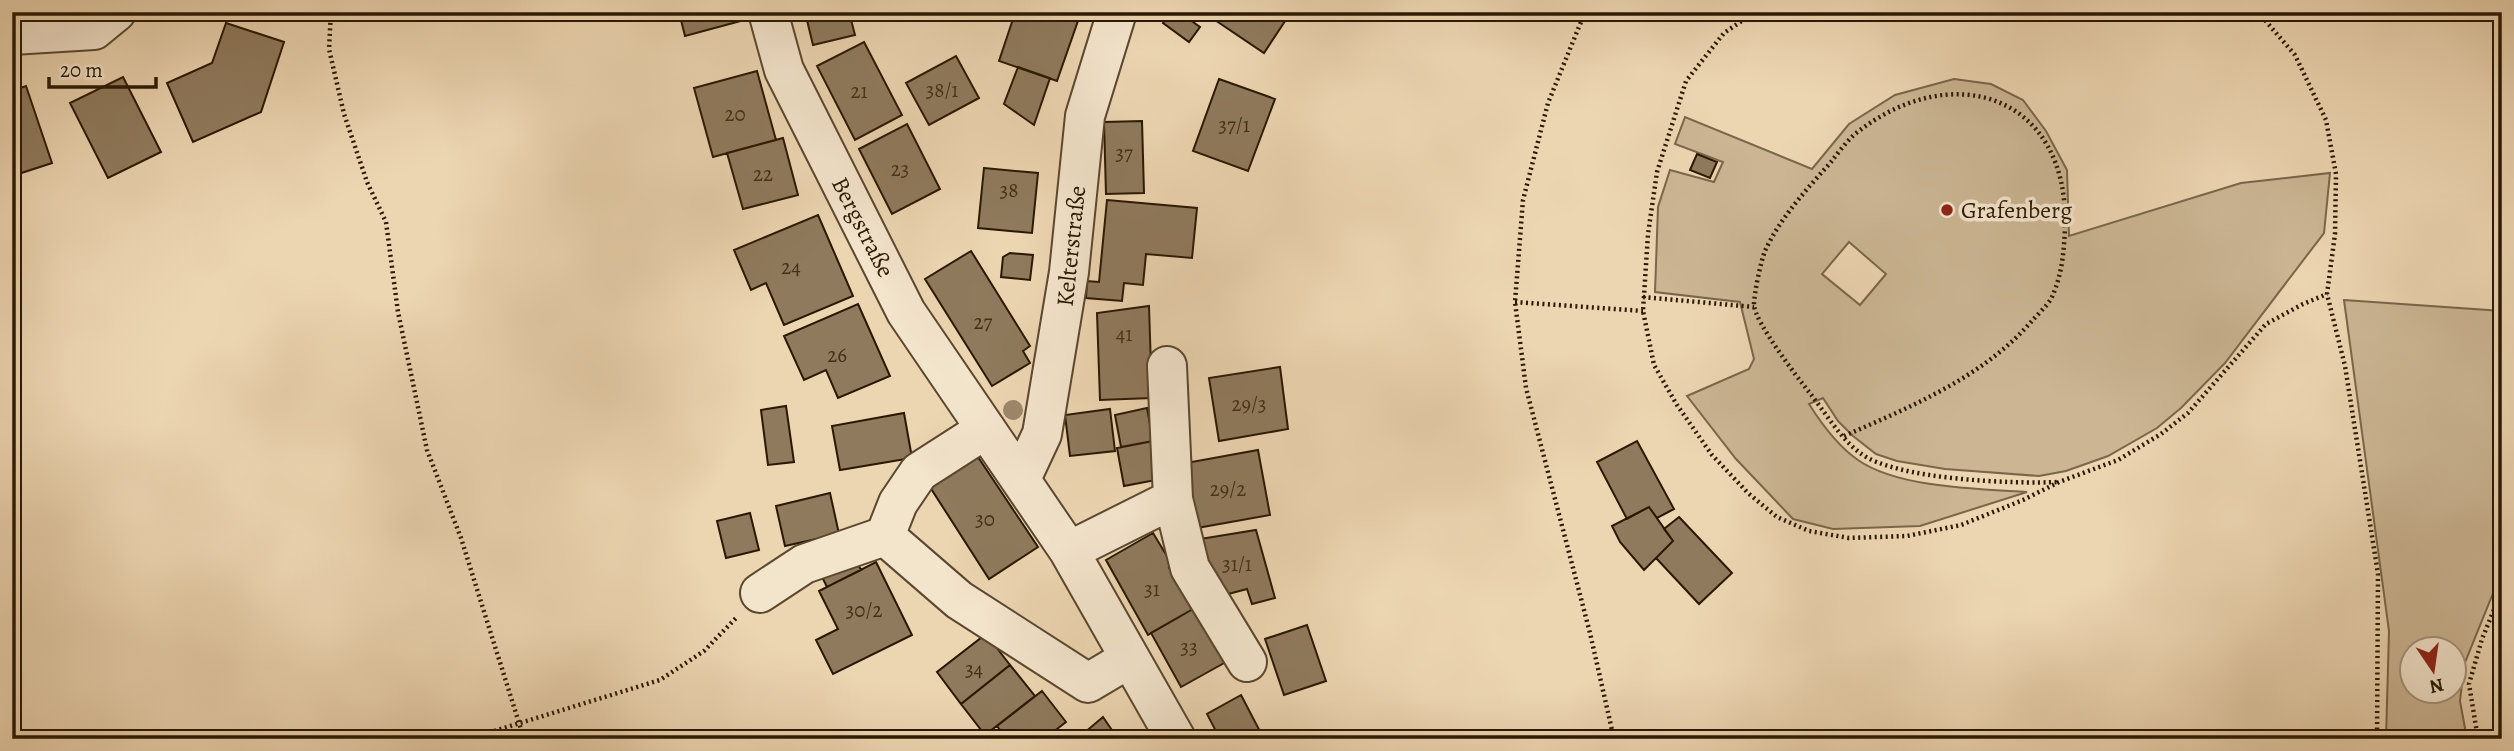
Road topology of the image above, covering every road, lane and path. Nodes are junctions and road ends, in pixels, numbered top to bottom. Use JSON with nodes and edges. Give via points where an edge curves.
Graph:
{"nodes":[{"id":1,"x":116,"y":12,"type":"edge"},
{"id":2,"x":331,"y":12,"type":"edge"},
{"id":3,"x":768,"y":12,"type":"edge"},
{"id":4,"x":1117,"y":12,"type":"edge"},
{"id":5,"x":1585,"y":12,"type":"edge"},
{"id":6,"x":1755,"y":12,"type":"edge"},
{"id":7,"x":2258,"y":12,"type":"edge"},
{"id":8,"x":12,"y":35,"type":"edge"},
{"id":9,"x":2327,"y":294,"type":"junction"},
{"id":10,"x":1643,"y":297,"type":"junction"},
{"id":11,"x":1515,"y":302,"type":"junction"},
{"id":12,"x":1754,"y":307,"type":"junction"},
{"id":13,"x":1643,"y":311,"type":"junction"},
{"id":14,"x":1167,"y":366,"type":"dead end"},
{"id":15,"x":986,"y":429,"type":"junction"},
{"id":16,"x":1844,"y":436,"type":"junction"},
{"id":17,"x":1021,"y":479,"type":"junction"},
{"id":18,"x":2059,"y":482,"type":"junction"},
{"id":19,"x":1173,"y":499,"type":"junction"},
{"id":20,"x":885,"y":536,"type":"junction"},
{"id":21,"x":1069,"y":551,"type":"junction"},
{"id":22,"x":2502,"y":590,"type":"edge"},
{"id":23,"x":760,"y":593,"type":"joint"},
{"id":24,"x":1130,"y":658,"type":"junction"},
{"id":25,"x":1247,"y":662,"type":"dead end"},
{"id":26,"x":519,"y":724,"type":"junction"},
{"id":27,"x":468,"y":739,"type":"edge"},
{"id":28,"x":524,"y":739,"type":"edge"},
{"id":29,"x":1176,"y":739,"type":"edge"},
{"id":30,"x":1614,"y":739,"type":"edge"},
{"id":31,"x":2377,"y":739,"type":"edge"},
{"id":32,"x":2477,"y":739,"type":"edge"}],
"edges":[{"from":1,"to":8,"type":"street","via":[[94,30]]},
{"from":2,"to":26,"type":"path","via":[[329,49],[344,114],[386,222],[398,312],[427,450],[461,538]]},
{"from":3,"to":15,"type":"street","name":"Bergstraße","via":[[784,70],[906,312]]},
{"from":4,"to":17,"type":"street","name":"Kelterstraße","via":[[1085,116],[1068,280],[1042,434]]},
{"from":5,"to":11,"type":"path","via":[[1548,103],[1523,200]]},
{"from":6,"to":10,"type":"path","via":[[1724,33],[1686,81],[1657,172]]},
{"from":7,"to":9,"type":"path","via":[[2295,55],[2326,120],[2336,174]]},
{"from":9,"to":18,"type":"path","via":[[2266,324],[2188,413],[2161,433],[2118,460]]},
{"from":9,"to":31,"type":"path","via":[[2344,366],[2378,574]]},
{"from":10,"to":12,"type":"path"},
{"from":10,"to":13,"type":"path"},
{"from":11,"to":13,"type":"path"},
{"from":11,"to":30,"type":"path","via":[[1526,388]]},
{"from":12,"to":16,"type":"path","via":[[1781,356]]},
{"from":12,"to":16,"type":"path","via":[[1764,252],[1796,202],[1853,136],[1894,108],[1936,94],[1979,95],[2016,109],[2041,134],[2060,175],[2065,212],[2064,262],[2050,300],[2015,340],[1965,377]]},
{"from":13,"to":18,"type":"path","via":[[1654,365],[1712,455],[1777,517],[1808,531],[1850,538],[1907,536],[1961,525]]},
{"from":14,"to":19,"type":"street"},
{"from":15,"to":17,"type":"street","name":"Bergstraße"},
{"from":15,"to":20,"type":"street","via":[[919,472],[898,503]]},
{"from":16,"to":18,"type":"path","via":[[1861,454],[1895,469],[2022,483]]},
{"from":17,"to":21,"type":"street","name":"Bergstraße"},
{"from":19,"to":21,"type":"street"},
{"from":19,"to":25,"type":"street","via":[[1190,568]]},
{"from":20,"to":23,"type":"street","via":[[804,564]]},
{"from":20,"to":24,"type":"street","via":[[959,600],[1088,682]]},
{"from":21,"to":24,"type":"street","name":"Bergstraße"},
{"from":22,"to":32,"type":"path","via":[[2469,684]]},
{"from":23,"to":26,"type":"path","via":[[704,651],[660,680]]},
{"from":24,"to":29,"type":"street","name":"Bergstraße"},
{"from":26,"to":27,"type":"path"},
{"from":26,"to":28,"type":"path"}]}
